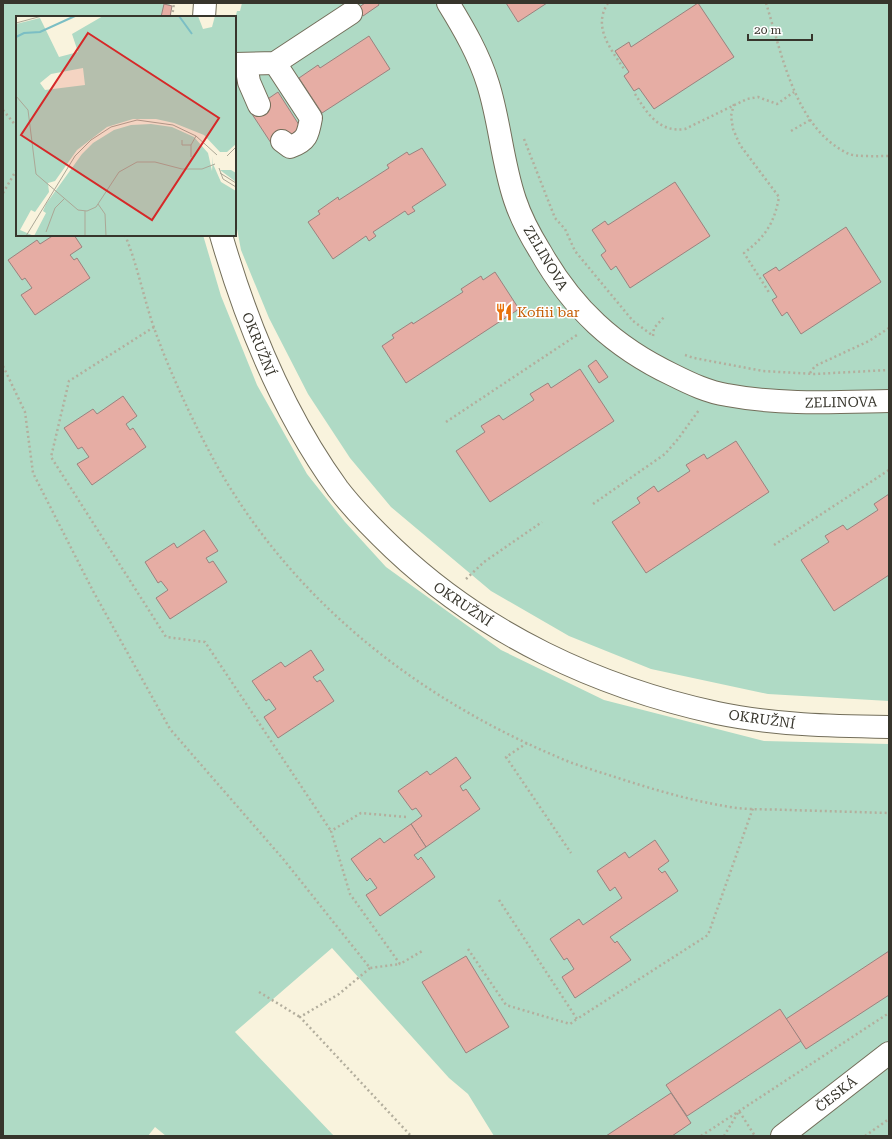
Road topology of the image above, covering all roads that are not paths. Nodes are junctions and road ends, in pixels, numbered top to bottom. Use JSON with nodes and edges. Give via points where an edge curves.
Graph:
{"nodes":[{"id":1,"x":205,"y":3,"type":"edge"},
{"id":2,"x":448,"y":3,"type":"edge"},
{"id":3,"x":351,"y":13,"type":"dead end"},
{"id":4,"x":204,"y":16,"type":"edge"},
{"id":5,"x":275,"y":63,"type":"junction"},
{"id":6,"x":240,"y":64,"type":"edge"},
{"id":7,"x":259,"y":105,"type":"dead end"},
{"id":8,"x":282,"y":141,"type":"dead end"},
{"id":9,"x":221,"y":236,"type":"edge"},
{"id":10,"x":889,"y":401,"type":"edge"},
{"id":11,"x":889,"y":727,"type":"edge"},
{"id":12,"x":889,"y":1053,"type":"edge"},
{"id":13,"x":782,"y":1136,"type":"edge"}],
"edges":[{"from":1,"to":4,"type":"street"},
{"from":2,"to":10,"type":"street","name":"ZELINOVA","via":[[462,25],[488,85],[514,198],[521,216],[554,277],[597,326],[660,369],[695,385],[726,395],[786,402]]},
{"from":3,"to":5,"type":"street"},
{"from":5,"to":6,"type":"street"},
{"from":5,"to":8,"type":"street","via":[[311,118],[308,135],[298,144],[290,147]]},
{"from":6,"to":7,"type":"street"},
{"from":9,"to":11,"type":"street","name":"OKRUŽNÍ","via":[[248,318],[276,386],[309,444],[339,490],[367,524],[431,583],[531,648],[589,675],[641,693],[718,713],[806,725]]},
{"from":12,"to":13,"type":"street","name":"ČESKÁ"}]}
